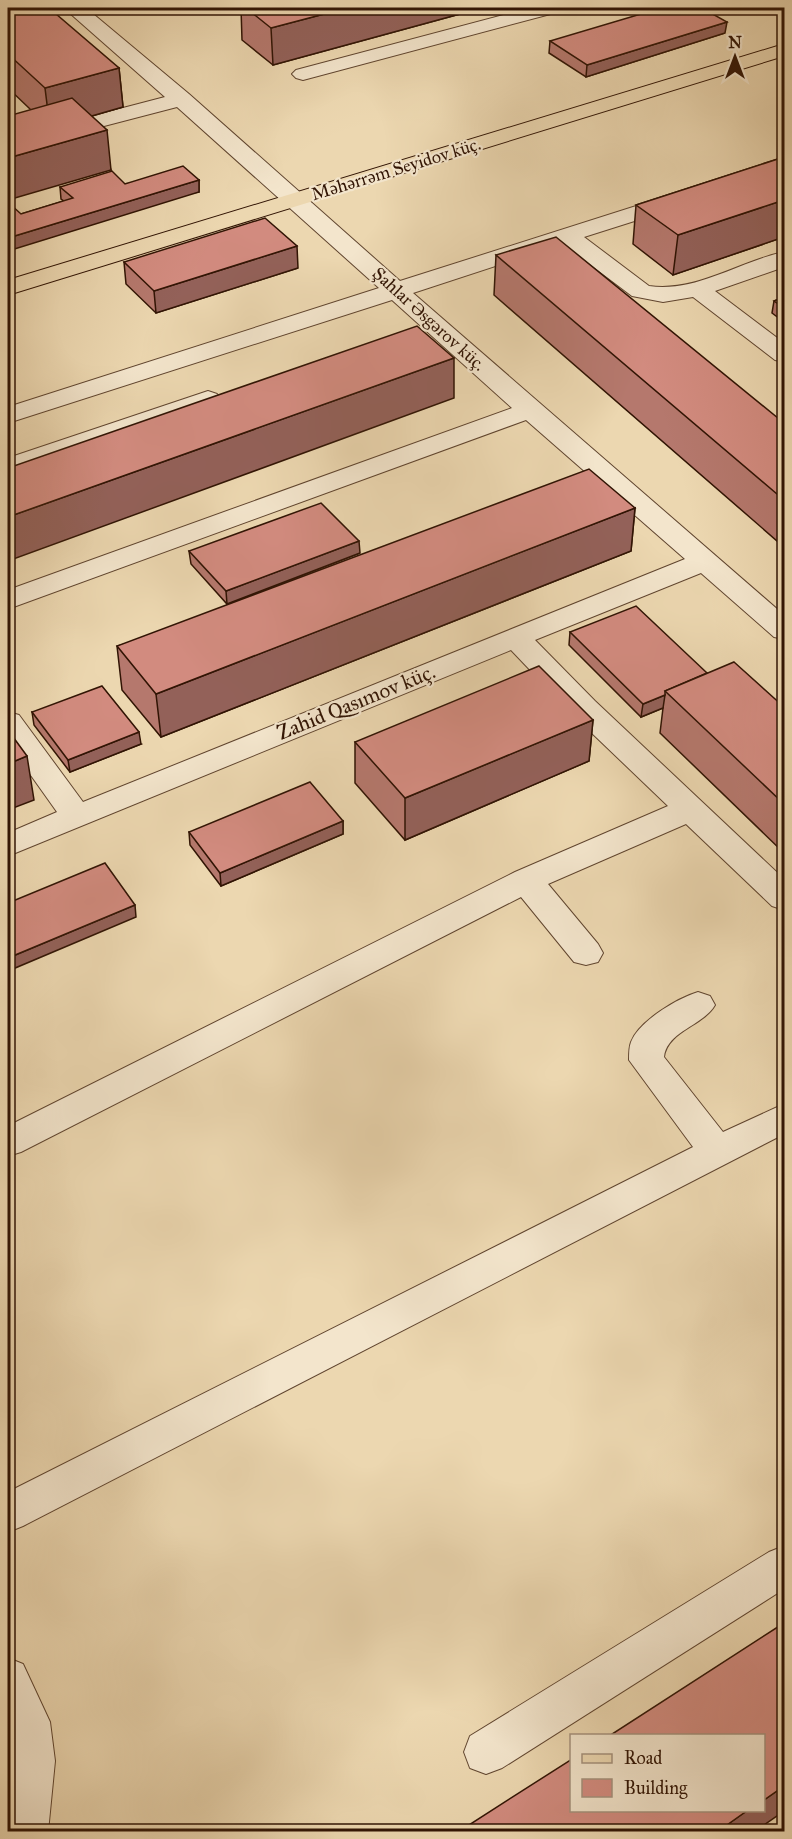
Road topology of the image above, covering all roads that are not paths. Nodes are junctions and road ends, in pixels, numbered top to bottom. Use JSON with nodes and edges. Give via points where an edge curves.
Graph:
{"nodes":[{"id":1,"x":78,"y":8,"type":"edge"},
{"id":2,"x":551,"y":8,"type":"edge"},
{"id":3,"x":784,"y":50,"type":"edge"},
{"id":4,"x":303,"y":74,"type":"dead end"},
{"id":5,"x":181,"y":99,"type":"junction"},
{"id":6,"x":8,"y":122,"type":"edge"},
{"id":7,"x":17,"y":143,"type":"edge"},
{"id":8,"x":697,"y":194,"type":"edge"},
{"id":9,"x":295,"y":200,"type":"junction"},
{"id":10,"x":567,"y":235,"type":"junction"},
{"id":11,"x":784,"y":259,"type":"edge"},
{"id":12,"x":8,"y":288,"type":"edge"},
{"id":13,"x":697,"y":289,"type":"junction"},
{"id":14,"x":397,"y":290,"type":"junction"},
{"id":15,"x":784,"y":355,"type":"edge"},
{"id":16,"x":232,"y":391,"type":"edge"},
{"id":17,"x":530,"y":410,"type":"junction"},
{"id":18,"x":8,"y":415,"type":"edge"},
{"id":19,"x":8,"y":467,"type":"edge"},
{"id":20,"x":706,"y":561,"type":"junction"},
{"id":21,"x":8,"y":600,"type":"edge"},
{"id":22,"x":784,"y":630,"type":"edge"},
{"id":23,"x":515,"y":636,"type":"junction"},
{"id":24,"x":8,"y":722,"type":"edge"},
{"id":25,"x":691,"y":809,"type":"junction"},
{"id":26,"x":77,"y":817,"type":"junction"},
{"id":27,"x":8,"y":845,"type":"edge"},
{"id":28,"x":526,"y":880,"type":"junction"},
{"id":29,"x":784,"y":898,"type":"edge"},
{"id":30,"x":586,"y":953,"type":"dead end"},
{"id":31,"x":698,"y":1005,"type":"dead end"},
{"id":32,"x":784,"y":1118,"type":"edge"},
{"id":33,"x":8,"y":1142,"type":"edge"},
{"id":34,"x":718,"y":1152,"type":"junction"},
{"id":35,"x":8,"y":1513,"type":"edge"},
{"id":36,"x":784,"y":1566,"type":"edge"},
{"id":37,"x":8,"y":1679,"type":"edge"},
{"id":38,"x":486,"y":1752,"type":"dead end"},
{"id":39,"x":25,"y":1832,"type":"edge"}],
"edges":[{"from":1,"to":5,"type":"street","name":"Şahlar Əsgərov küç."},
{"from":2,"to":4,"type":"street"},
{"from":3,"to":9,"type":"main road","name":"Məhərrəm Seyidov küç."},
{"from":5,"to":7,"type":"street"},
{"from":5,"to":9,"type":"street","name":"Şahlar Əsgərov küç."},
{"from":6,"to":7,"type":"street"},
{"from":8,"to":10,"type":"street"},
{"from":9,"to":12,"type":"main road","name":"Məhərrəm Seyidov küç."},
{"from":9,"to":14,"type":"street","name":"Şahlar Əsgərov küç."},
{"from":10,"to":13,"type":"street","via":[[641,291],[674,296]]},
{"from":10,"to":14,"type":"street"},
{"from":11,"to":13,"type":"street"},
{"from":13,"to":15,"type":"street"},
{"from":14,"to":17,"type":"street","name":"Şahlar Əsgərov küç.","via":[[422,327]]},
{"from":14,"to":18,"type":"street"},
{"from":16,"to":19,"type":"street"},
{"from":17,"to":20,"type":"street","name":"Şahlar Əsgərov küç."},
{"from":17,"to":21,"type":"street"},
{"from":20,"to":22,"type":"street","name":"Şahlar Əsgərov küç."},
{"from":20,"to":23,"type":"street","name":"Zahid Qasımov küç."},
{"from":23,"to":25,"type":"street"},
{"from":23,"to":26,"type":"street","name":"Zahid Qasımov küç."},
{"from":24,"to":26,"type":"street"},
{"from":25,"to":28,"type":"street"},
{"from":25,"to":29,"type":"street"},
{"from":26,"to":27,"type":"street","name":"Zahid Qasımov küç."},
{"from":28,"to":30,"type":"street"},
{"from":28,"to":33,"type":"street"},
{"from":31,"to":34,"type":"street","via":[[648,1043],[646,1060]]},
{"from":32,"to":34,"type":"street"},
{"from":34,"to":35,"type":"street"},
{"from":36,"to":38,"type":"street"},
{"from":37,"to":39,"type":"street","via":[[28,1722],[33,1761]]}]}
